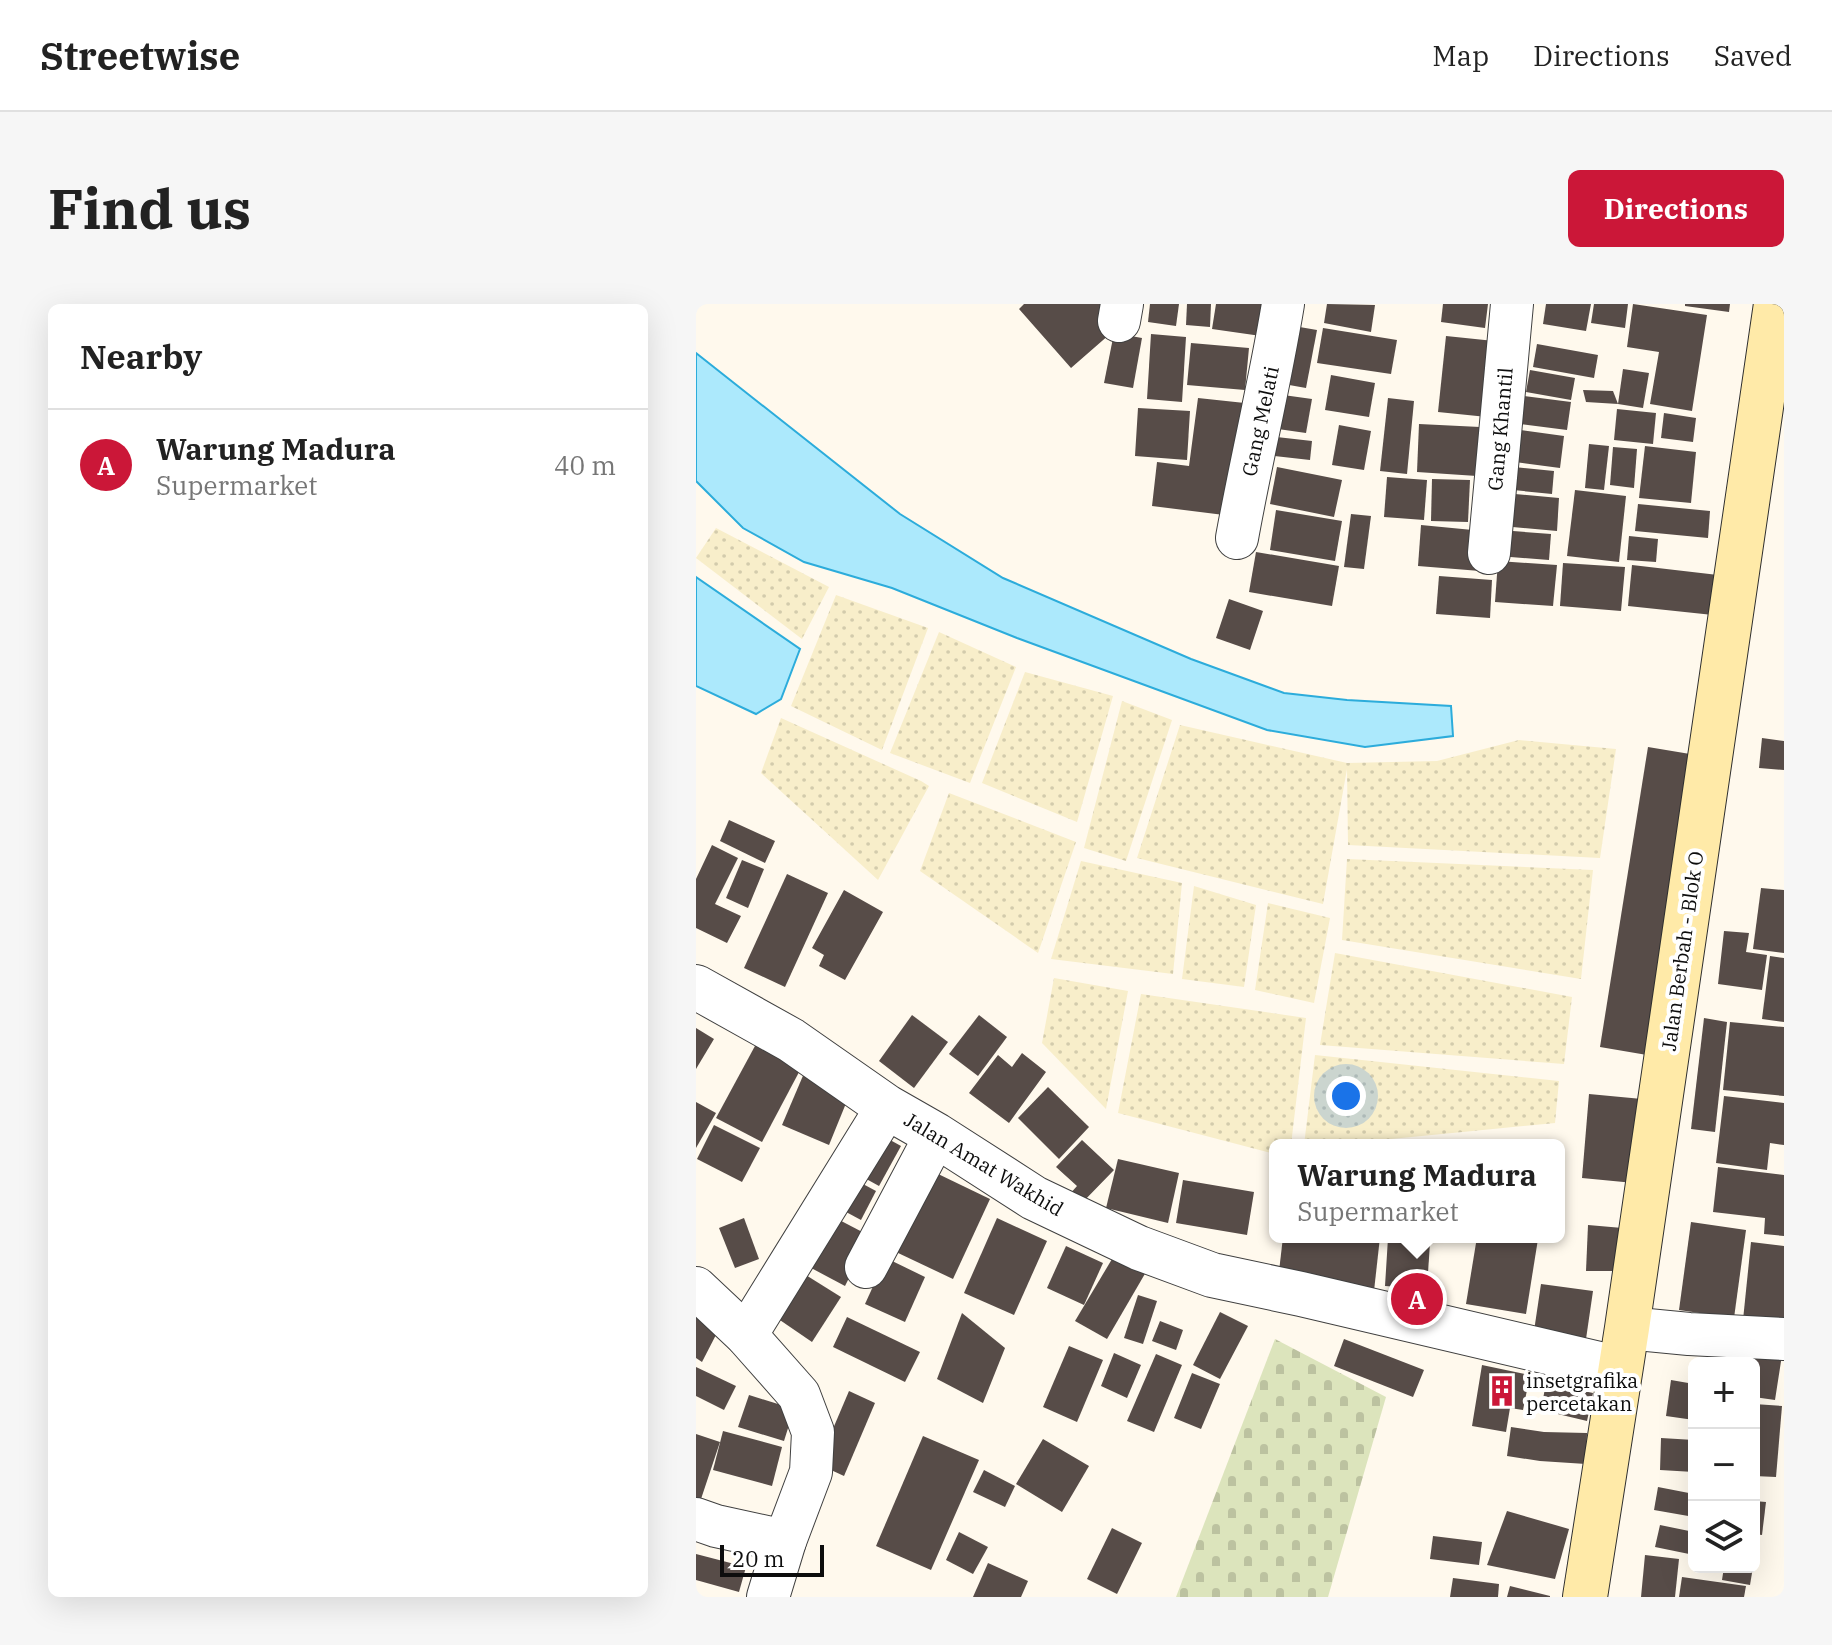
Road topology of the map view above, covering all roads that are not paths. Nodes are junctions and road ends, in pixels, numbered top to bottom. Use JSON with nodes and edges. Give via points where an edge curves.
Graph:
{"nodes":[{"id":1,"x":1283,"y":304,"type":"edge"},
{"id":2,"x":1512,"y":304,"type":"edge"},
{"id":3,"x":1776,"y":304,"type":"edge"},
{"id":4,"x":1237,"y":538,"type":"dead end"},
{"id":5,"x":1489,"y":553,"type":"dead end"},
{"id":6,"x":696,"y":987,"type":"edge"},
{"id":7,"x":887,"y":1107,"type":"junction"},
{"id":8,"x":936,"y":1135,"type":"junction"},
{"id":9,"x":866,"y":1267,"type":"dead end"},
{"id":10,"x":696,"y":1288,"type":"edge"},
{"id":11,"x":746,"y":1335,"type":"junction"},
{"id":12,"x":1784,"y":1339,"type":"edge"},
{"id":13,"x":1624,"y":1348,"type":"junction"},
{"id":14,"x":696,"y":1519,"type":"edge"},
{"id":15,"x":785,"y":1541,"type":"junction"},
{"id":16,"x":768,"y":1597,"type":"edge"},
{"id":17,"x":1585,"y":1597,"type":"edge"}],
"edges":[{"from":1,"to":4,"type":"street","name":"Gang Melati"},
{"from":2,"to":5,"type":"street","name":"Gang Khantil"},
{"from":3,"to":13,"type":"main road","name":"Jalan Berbah - Blok O"},
{"from":6,"to":7,"type":"street","name":"Jalan Amat Wakhid","via":[[791,1040]]},
{"from":7,"to":8,"type":"street","name":"Jalan Amat Wakhid"},
{"from":7,"to":11,"type":"street"},
{"from":8,"to":9,"type":"street"},
{"from":8,"to":13,"type":"street","name":"Jalan Amat Wakhid","via":[[1034,1198],[1139,1248],[1212,1275]]},
{"from":10,"to":11,"type":"street"},
{"from":11,"to":15,"type":"street","via":[[799,1395],[813,1432],[811,1472]]},
{"from":12,"to":13,"type":"street","via":[[1689,1334]]},
{"from":13,"to":17,"type":"main road","name":"Jalan Berbah - Blok O"},
{"from":14,"to":15,"type":"street"},
{"from":15,"to":16,"type":"street"}]}
